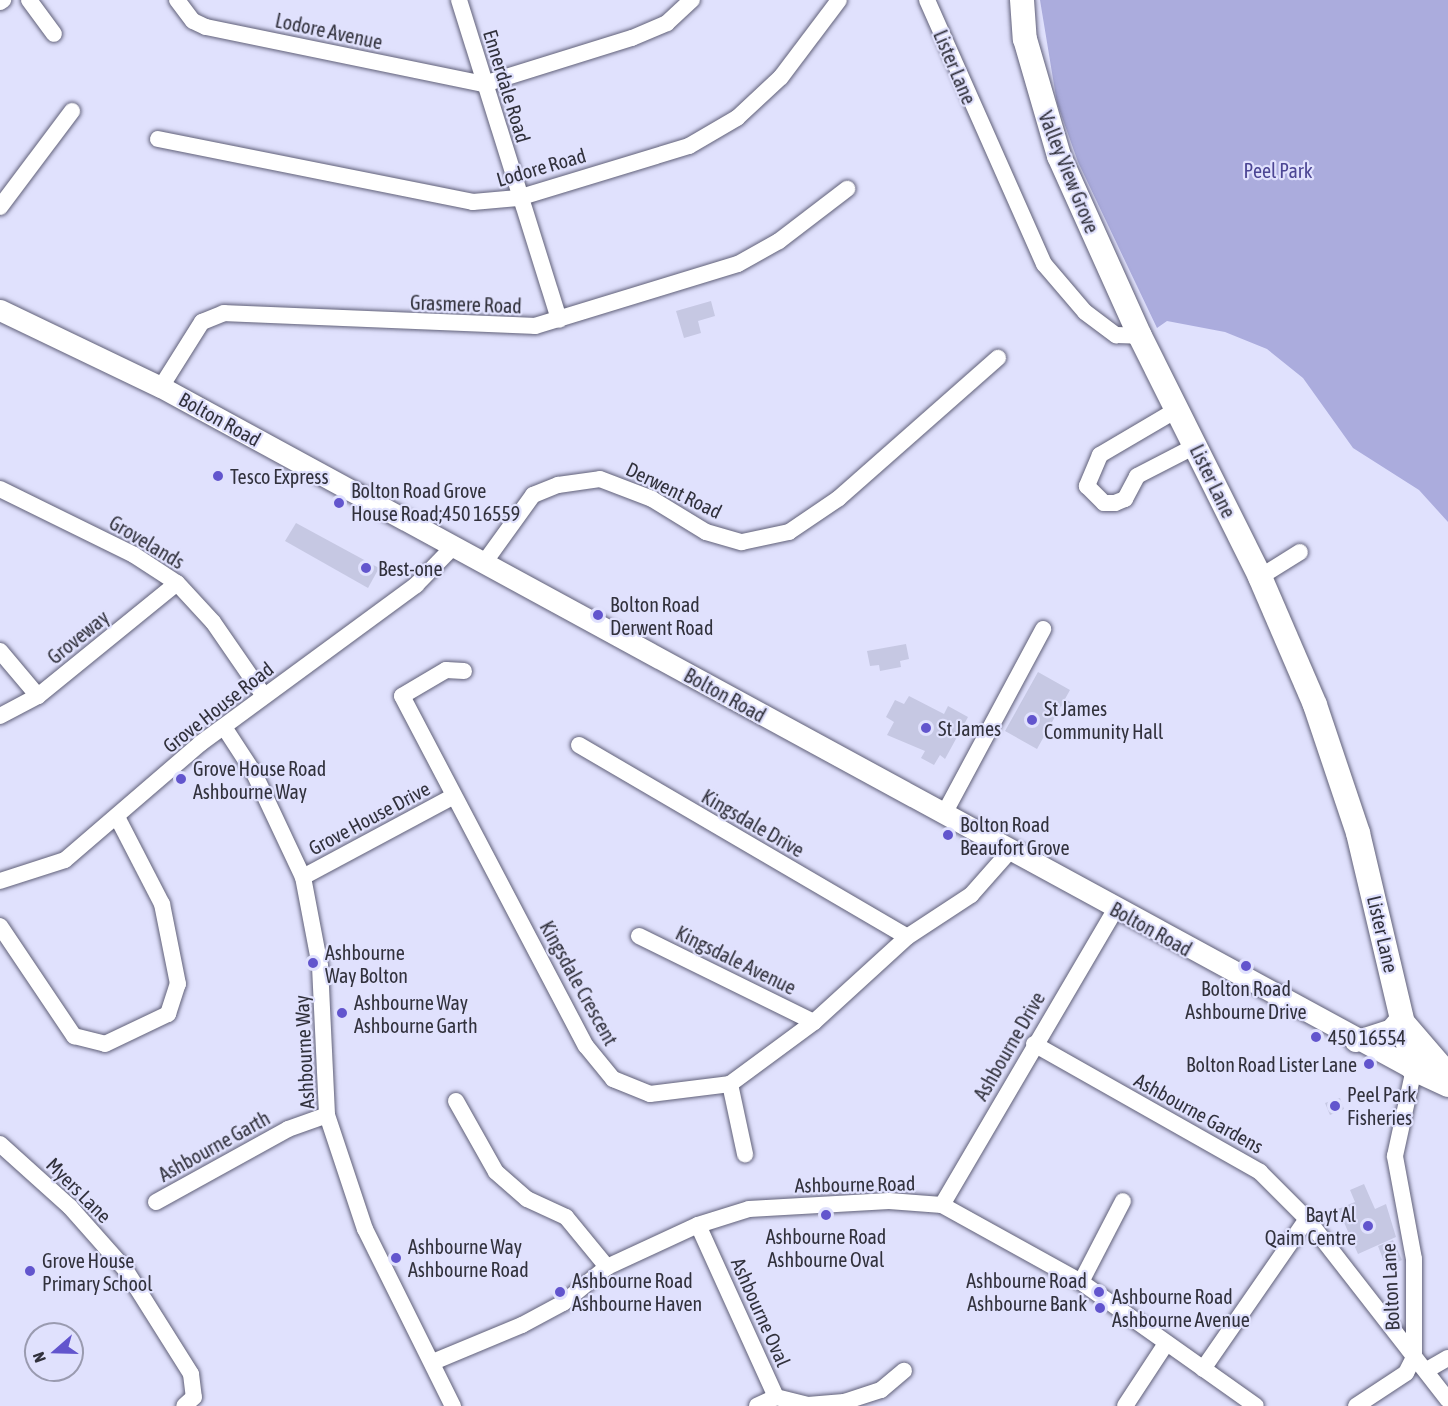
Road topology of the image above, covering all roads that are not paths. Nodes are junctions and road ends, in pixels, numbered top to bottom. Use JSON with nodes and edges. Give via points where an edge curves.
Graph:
{"nodes":[{"id":1,"x":29,"y":0,"type":"edge"},
{"id":2,"x":177,"y":0,"type":"edge"},
{"id":3,"x":459,"y":0,"type":"edge"},
{"id":4,"x":692,"y":0,"type":"edge"},
{"id":5,"x":839,"y":0,"type":"edge"},
{"id":6,"x":927,"y":0,"type":"edge"},
{"id":7,"x":1023,"y":0,"type":"edge"},
{"id":8,"x":54,"y":34,"type":"dead end"},
{"id":9,"x":484,"y":84,"type":"junction"},
{"id":10,"x":72,"y":111,"type":"dead end"},
{"id":11,"x":158,"y":139,"type":"dead end"},
{"id":12,"x":848,"y":189,"type":"dead end"},
{"id":13,"x":518,"y":198,"type":"junction"},
{"id":14,"x":0,"y":207,"type":"edge"},
{"id":15,"x":0,"y":310,"type":"edge"},
{"id":16,"x":559,"y":320,"type":"junction"},
{"id":17,"x":1140,"y":336,"type":"junction"},
{"id":18,"x":998,"y":358,"type":"dead end"},
{"id":19,"x":162,"y":387,"type":"junction"},
{"id":20,"x":1179,"y":409,"type":"junction"},
{"id":21,"x":1197,"y":446,"type":"junction"},
{"id":22,"x":0,"y":489,"type":"edge"},
{"id":23,"x":452,"y":548,"type":"junction"},
{"id":24,"x":1300,"y":552,"type":"dead end"},
{"id":25,"x":484,"y":563,"type":"junction"},
{"id":26,"x":1260,"y":577,"type":"junction"},
{"id":27,"x":177,"y":583,"type":"junction"},
{"id":28,"x":1043,"y":630,"type":"dead end"},
{"id":29,"x":0,"y":651,"type":"edge"},
{"id":30,"x":464,"y":671,"type":"dead end"},
{"id":31,"x":38,"y":696,"type":"junction"},
{"id":32,"x":264,"y":696,"type":"junction"},
{"id":33,"x":0,"y":716,"type":"edge"},
{"id":34,"x":224,"y":728,"type":"junction"},
{"id":35,"x":579,"y":745,"type":"dead end"},
{"id":36,"x":454,"y":796,"type":"junction"},
{"id":37,"x":944,"y":814,"type":"junction"},
{"id":38,"x":117,"y":817,"type":"junction"},
{"id":39,"x":1009,"y":852,"type":"junction"},
{"id":40,"x":303,"y":878,"type":"junction"},
{"id":41,"x":0,"y":881,"type":"edge"},
{"id":42,"x":1116,"y":909,"type":"junction"},
{"id":43,"x":0,"y":926,"type":"edge"},
{"id":44,"x":639,"y":936,"type":"dead end"},
{"id":45,"x":907,"y":937,"type":"junction"},
{"id":46,"x":1403,"y":1019,"type":"junction"},
{"id":47,"x":814,"y":1022,"type":"junction"},
{"id":48,"x":1355,"y":1041,"type":"junction"},
{"id":49,"x":1034,"y":1044,"type":"junction"},
{"id":50,"x":1414,"y":1070,"type":"junction"},
{"id":51,"x":1448,"y":1075,"type":"edge"},
{"id":52,"x":730,"y":1084,"type":"junction"},
{"id":53,"x":1448,"y":1085,"type":"edge"},
{"id":54,"x":456,"y":1101,"type":"dead end"},
{"id":55,"x":327,"y":1115,"type":"junction"},
{"id":56,"x":0,"y":1144,"type":"edge"},
{"id":57,"x":745,"y":1154,"type":"dead end"},
{"id":58,"x":1123,"y":1201,"type":"dead end"},
{"id":59,"x":156,"y":1202,"type":"dead end"},
{"id":60,"x":942,"y":1205,"type":"junction"},
{"id":61,"x":1307,"y":1219,"type":"junction"},
{"id":62,"x":699,"y":1225,"type":"junction"},
{"id":63,"x":607,"y":1268,"type":"junction"},
{"id":64,"x":1081,"y":1282,"type":"junction"},
{"id":65,"x":1166,"y":1345,"type":"junction"},
{"id":66,"x":1414,"y":1357,"type":"junction"},
{"id":67,"x":1448,"y":1358,"type":"edge"},
{"id":68,"x":433,"y":1362,"type":"junction"},
{"id":69,"x":1203,"y":1369,"type":"junction"},
{"id":70,"x":1427,"y":1370,"type":"junction"},
{"id":71,"x":904,"y":1371,"type":"dead end"},
{"id":72,"x":776,"y":1397,"type":"junction"},
{"id":73,"x":1448,"y":1400,"type":"edge"},
{"id":74,"x":184,"y":1406,"type":"edge"},
{"id":75,"x":453,"y":1406,"type":"edge"},
{"id":76,"x":757,"y":1406,"type":"edge"},
{"id":77,"x":1125,"y":1406,"type":"edge"},
{"id":78,"x":1257,"y":1406,"type":"edge"},
{"id":79,"x":1356,"y":1406,"type":"edge"}],
"edges":[{"from":1,"to":8,"type":"street"},
{"from":2,"to":9,"type":"street","name":"Lodore Avenue","via":[[193,21],[206,27]]},
{"from":3,"to":9,"type":"street","name":"Ennerdale Road"},
{"from":4,"to":9,"type":"street","via":[[667,23],[633,38]]},
{"from":5,"to":13,"type":"street","name":"Lodore Road","via":[[781,77],[737,118],[689,146]]},
{"from":6,"to":17,"type":"street","name":"Lister Lane","via":[[1044,264],[1085,312],[1116,335]]},
{"from":7,"to":17,"type":"highway","name":"Valley View Grove","via":[[1025,39],[1059,156]]},
{"from":9,"to":13,"type":"street","name":"Ennerdale Road"},
{"from":10,"to":14,"type":"street"},
{"from":11,"to":13,"type":"street","name":"Lodore Road","via":[[473,202]]},
{"from":12,"to":16,"type":"street","name":"Grasmere Road","via":[[780,241],[738,264]]},
{"from":13,"to":16,"type":"street","name":"Ennerdale Road"},
{"from":15,"to":19,"type":"main road","name":"Bolton Road"},
{"from":16,"to":19,"type":"street","name":"Grasmere Road","via":[[499,329],[224,313],[202,322]]},
{"from":17,"to":20,"type":"highway","name":"Lister Lane"},
{"from":18,"to":25,"type":"street","name":"Derwent Road","via":[[839,498],[789,532],[742,542],[706,532],[652,499],[600,479],[558,485],[533,495]]},
{"from":19,"to":23,"type":"main road","name":"Bolton Road"},
{"from":20,"to":21,"type":"highway","name":"Lister Lane"},
{"from":20,"to":21,"type":"street","via":[[1100,455],[1087,486],[1104,502],[1115,503],[1125,499],[1137,476]]},
{"from":21,"to":26,"type":"highway","name":"Lister Lane"},
{"from":22,"to":27,"type":"street","name":"Grovelands","via":[[134,555]]},
{"from":23,"to":25,"type":"main road","name":"Bolton Road"},
{"from":23,"to":32,"type":"street","name":"Grove House Road","via":[[416,585]]},
{"from":24,"to":26,"type":"street"},
{"from":25,"to":37,"type":"main road","name":"Bolton Road"},
{"from":26,"to":46,"type":"highway","name":"Lister Lane","via":[[1315,705],[1358,833]]},
{"from":27,"to":31,"type":"street","name":"Groveway"},
{"from":27,"to":32,"type":"street","name":"Grovelands","via":[[213,622]]},
{"from":28,"to":37,"type":"street"},
{"from":29,"to":31,"type":"street"},
{"from":30,"to":36,"type":"street","name":"Kingsdale Crescent","via":[[446,670],[402,696]]},
{"from":31,"to":33,"type":"street","name":"Groveway"},
{"from":32,"to":34,"type":"street","name":"Grove House Road"},
{"from":34,"to":38,"type":"street","name":"Grove House Road"},
{"from":34,"to":40,"type":"street","name":"Ashbourne Way","via":[[254,773]]},
{"from":35,"to":45,"type":"street","name":"Kingsdale Drive"},
{"from":36,"to":40,"type":"street","name":"Grove House Drive"},
{"from":36,"to":52,"type":"street","name":"Kingsdale Crescent","via":[[586,1046],[614,1079],[650,1094]]},
{"from":37,"to":39,"type":"main road","name":"Bolton Road"},
{"from":38,"to":41,"type":"street","name":"Grove House Road","via":[[65,860]]},
{"from":38,"to":43,"type":"street","via":[[162,904],[178,984],[168,1014],[105,1044],[74,1036]]},
{"from":39,"to":42,"type":"main road","name":"Bolton Road"},
{"from":39,"to":45,"type":"street","name":"Kingsdale Crescent","via":[[971,895]]},
{"from":40,"to":55,"type":"street","name":"Ashbourne Way","via":[[320,966]]},
{"from":42,"to":48,"type":"main road","name":"Bolton Road"},
{"from":42,"to":49,"type":"street","name":"Ashbourne Drive"},
{"from":44,"to":47,"type":"street","name":"Kingsdale Avenue"},
{"from":45,"to":47,"type":"street","name":"Kingsdale Crescent"},
{"from":46,"to":48,"type":"main road","via":[[1391,1029]]},
{"from":46,"to":50,"type":"highway","name":"Lister Lane"},
{"from":46,"to":51,"type":"highway","name":"Lister Lane"},
{"from":47,"to":52,"type":"street","name":"Kingsdale Crescent"},
{"from":48,"to":50,"type":"main road","name":"Bolton Road"},
{"from":49,"to":60,"type":"street","name":"Ashbourne Drive"},
{"from":49,"to":61,"type":"street","name":"Ashbourne Gardens","via":[[1260,1172]]},
{"from":50,"to":53,"type":"highway","name":"Bolton Road"},
{"from":50,"to":66,"type":"street","name":"Bolton Lane","via":[[1395,1156],[1413,1259]]},
{"from":52,"to":57,"type":"street"},
{"from":54,"to":63,"type":"street","via":[[496,1172],[527,1198],[566,1217]]},
{"from":55,"to":59,"type":"street","name":"Ashbourne Garth","via":[[288,1129]]},
{"from":55,"to":68,"type":"street","name":"Ashbourne Way","via":[[365,1229]]},
{"from":56,"to":74,"type":"street","name":"Myers Lane","via":[[70,1207],[124,1269],[191,1374],[194,1397]]},
{"from":58,"to":64,"type":"street"},
{"from":60,"to":62,"type":"street","name":"Ashbourne Road","via":[[889,1201],[749,1209]]},
{"from":60,"to":64,"type":"street","name":"Ashbourne Road"},
{"from":61,"to":66,"type":"street","name":"Ashbourne Gardens"},
{"from":61,"to":69,"type":"street"},
{"from":62,"to":63,"type":"street","name":"Ashbourne Road"},
{"from":62,"to":72,"type":"street","name":"Ashbourne Oval"},
{"from":63,"to":68,"type":"street","name":"Ashbourne Road","via":[[563,1303]]},
{"from":64,"to":65,"type":"street","name":"Ashbourne Road"},
{"from":65,"to":69,"type":"street","name":"Ashbourne Road"},
{"from":65,"to":77,"type":"street"},
{"from":66,"to":70,"type":"street","name":"Ashbourne Gardens"},
{"from":66,"to":79,"type":"street","name":"Bolton Lane","via":[[1406,1373]]},
{"from":67,"to":70,"type":"street"},
{"from":68,"to":75,"type":"street","name":"Ashbourne Way"},
{"from":69,"to":78,"type":"street","name":"Ashbourne Road"},
{"from":70,"to":73,"type":"street","name":"Ashbourne Gardens"},
{"from":71,"to":72,"type":"street","via":[[881,1390],[844,1402],[808,1405]]},
{"from":72,"to":76,"type":"street","name":"Ashbourne Oval"}]}
